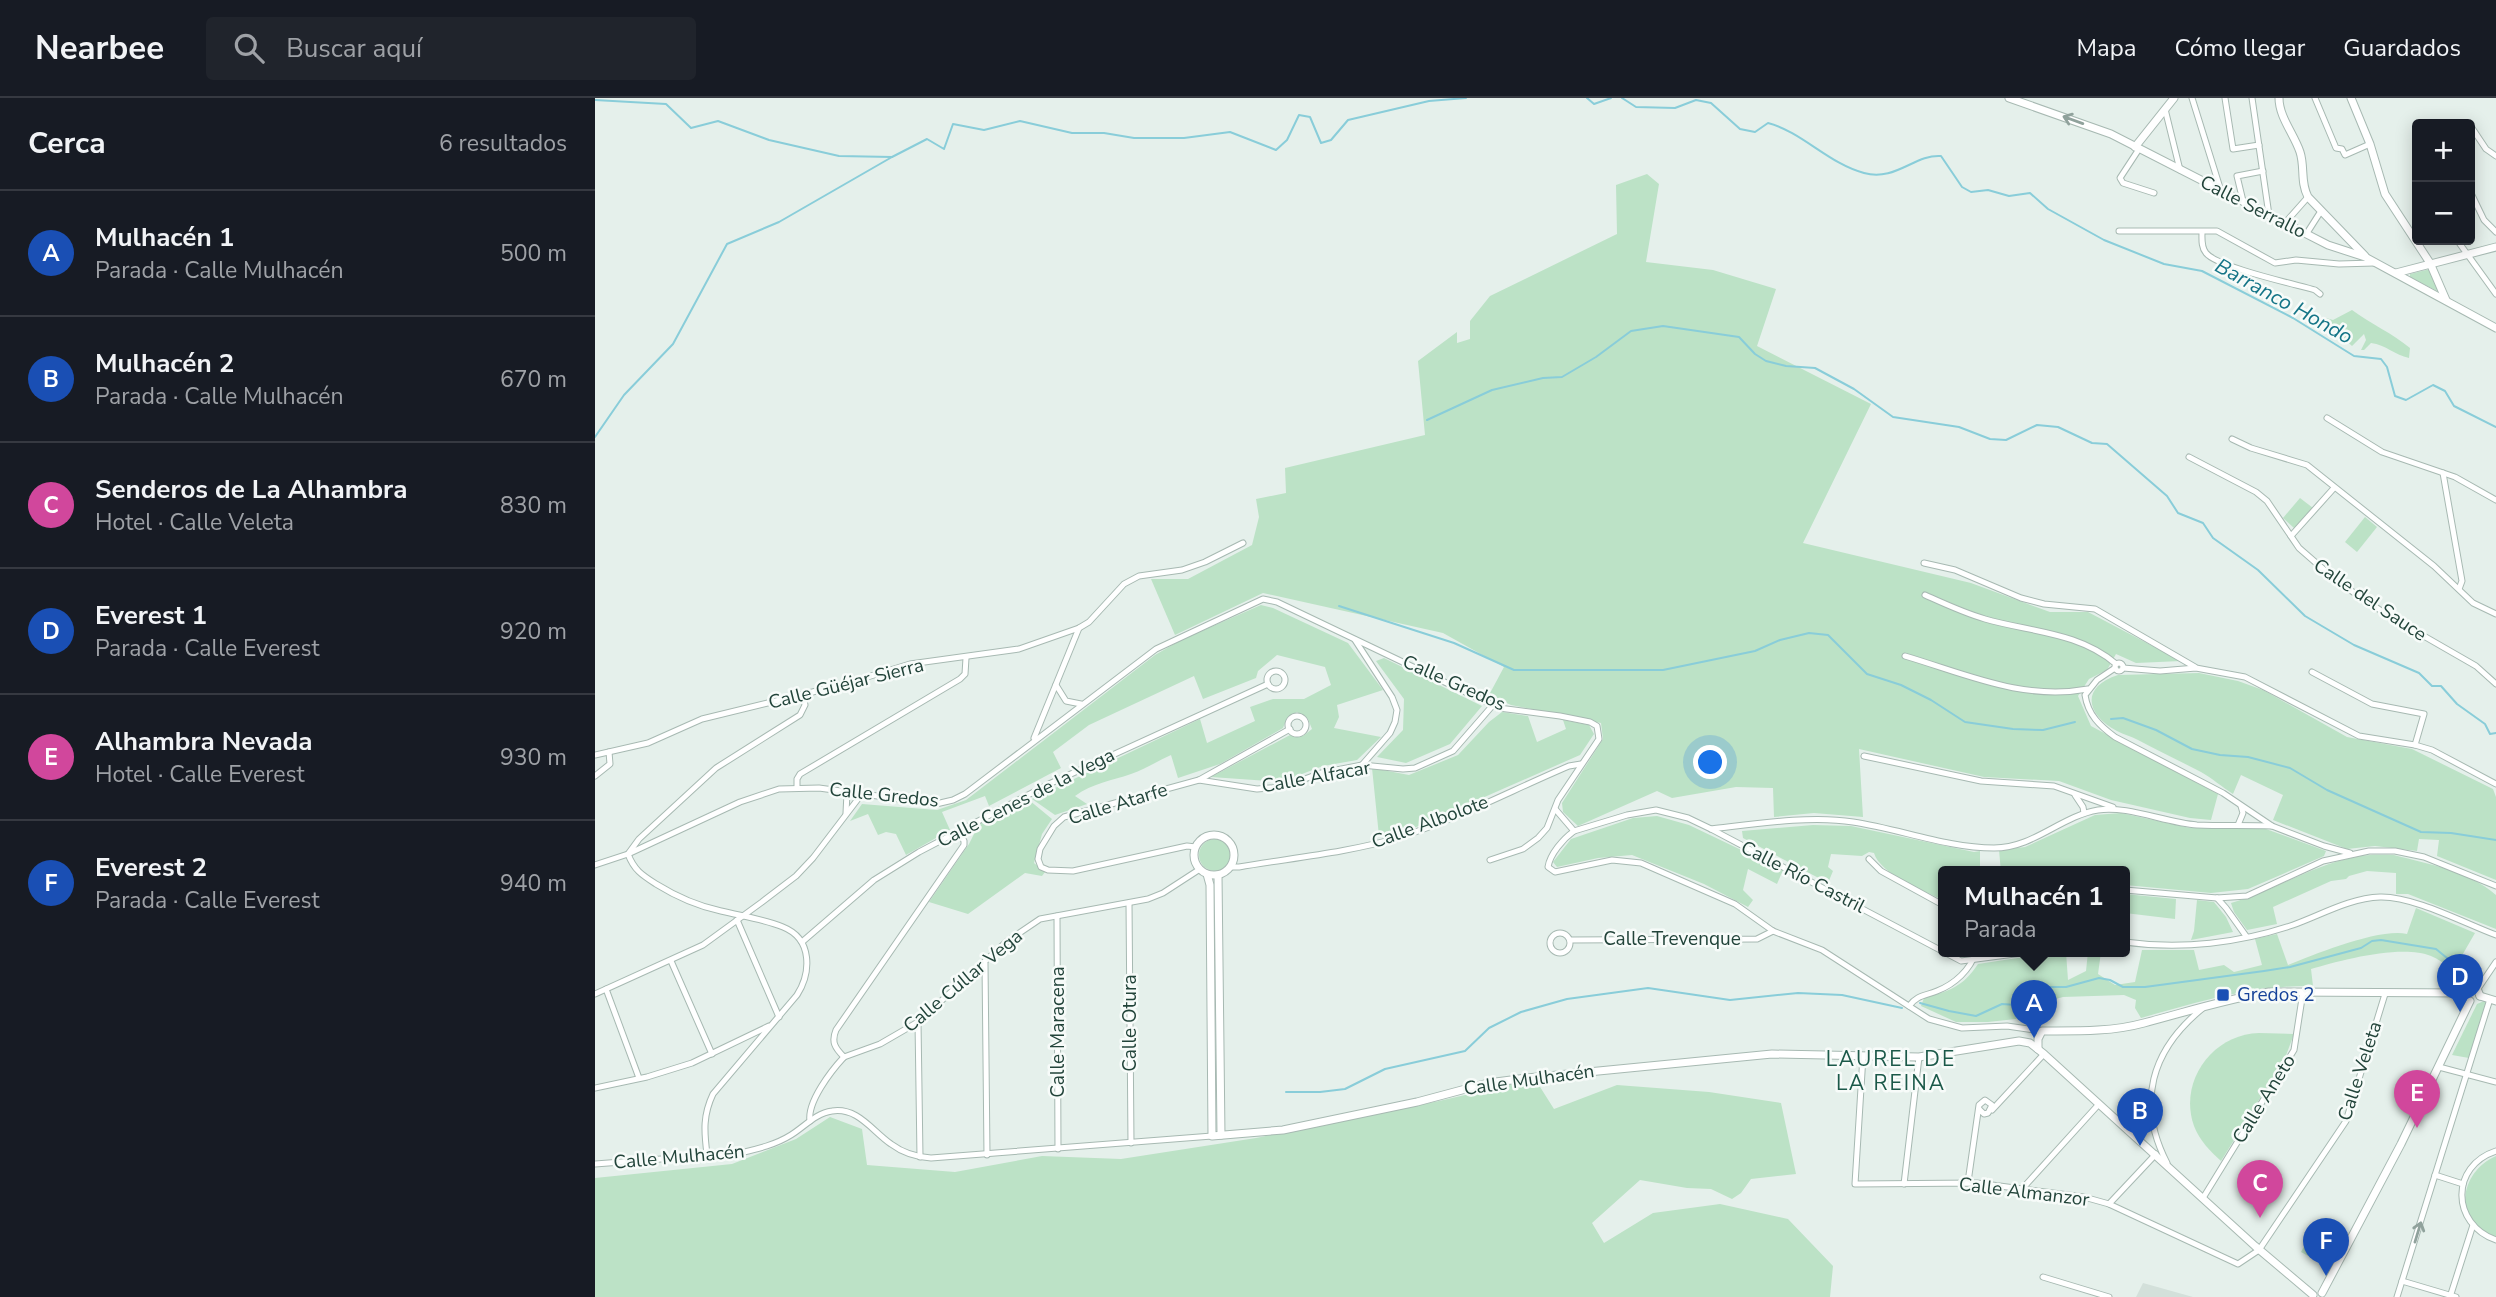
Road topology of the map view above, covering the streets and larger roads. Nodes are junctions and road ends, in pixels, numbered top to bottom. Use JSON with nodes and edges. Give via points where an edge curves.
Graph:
{"nodes":[{"id":1,"x":2008,"y":98,"type":"edge"},
{"id":2,"x":2174,"y":98,"type":"edge"},
{"id":3,"x":2200,"y":98,"type":"edge"},
{"id":4,"x":2225,"y":98,"type":"edge"},
{"id":5,"x":2252,"y":98,"type":"edge"},
{"id":6,"x":2315,"y":98,"type":"edge"},
{"id":7,"x":2351,"y":98,"type":"edge"},
{"id":8,"x":2192,"y":99,"type":"edge"},
{"id":9,"x":2281,"y":99,"type":"edge"},
{"id":10,"x":2165,"y":109,"type":"junction"},
{"id":11,"x":2475,"y":132,"type":"edge"},
{"id":12,"x":2370,"y":144,"type":"junction"},
{"id":13,"x":2259,"y":145,"type":"junction"},
{"id":14,"x":2137,"y":148,"type":"junction"},
{"id":15,"x":2496,"y":156,"type":"edge"},
{"id":16,"x":2180,"y":170,"type":"junction"},
{"id":17,"x":2263,"y":171,"type":"junction"},
{"id":18,"x":2221,"y":191,"type":"junction"},
{"id":19,"x":2154,"y":193,"type":"dead end"},
{"id":20,"x":2308,"y":197,"type":"junction"},
{"id":21,"x":2475,"y":201,"type":"edge"},
{"id":22,"x":2244,"y":202,"type":"junction"},
{"id":23,"x":2321,"y":211,"type":"junction"},
{"id":24,"x":2269,"y":215,"type":"junction"},
{"id":25,"x":2285,"y":223,"type":"junction"},
{"id":26,"x":2119,"y":232,"type":"dead end"},
{"id":27,"x":2202,"y":232,"type":"junction"},
{"id":28,"x":2496,"y":232,"type":"edge"},
{"id":29,"x":2307,"y":233,"type":"junction"},
{"id":30,"x":2461,"y":245,"type":"edge"},
{"id":31,"x":2496,"y":247,"type":"edge"},
{"id":32,"x":2467,"y":254,"type":"junction"},
{"id":33,"x":2365,"y":257,"type":"junction"},
{"id":34,"x":2374,"y":263,"type":"junction"},
{"id":35,"x":2430,"y":263,"type":"junction"},
{"id":36,"x":2395,"y":273,"type":"junction"},
{"id":37,"x":2320,"y":294,"type":"dead end"},
{"id":38,"x":2496,"y":294,"type":"edge"},
{"id":39,"x":2446,"y":300,"type":"junction"},
{"id":40,"x":2496,"y":327,"type":"edge"},
{"id":41,"x":2327,"y":418,"type":"dead end"},
{"id":42,"x":2232,"y":439,"type":"dead end"},
{"id":43,"x":2189,"y":457,"type":"dead end"},
{"id":44,"x":2443,"y":473,"type":"junction"},
{"id":45,"x":2334,"y":488,"type":"junction"},
{"id":46,"x":2496,"y":499,"type":"edge"},
{"id":47,"x":2291,"y":536,"type":"junction"},
{"id":48,"x":1243,"y":543,"type":"dead end"},
{"id":49,"x":1924,"y":563,"type":"dead end"},
{"id":50,"x":2459,"y":589,"type":"junction"},
{"id":51,"x":1925,"y":595,"type":"dead end"},
{"id":52,"x":2496,"y":614,"type":"edge"},
{"id":53,"x":1079,"y":628,"type":"junction"},
{"id":54,"x":1355,"y":640,"type":"junction"},
{"id":55,"x":1378,"y":649,"type":"junction"},
{"id":56,"x":1905,"y":656,"type":"dead end"},
{"id":57,"x":966,"y":658,"type":"junction"},
{"id":58,"x":1367,"y":659,"type":"junction"},
{"id":59,"x":2116,"y":666,"type":"junction"},
{"id":60,"x":2196,"y":667,"type":"junction"},
{"id":61,"x":2312,"y":671,"type":"dead end"},
{"id":62,"x":1268,"y":684,"type":"dead end"},
{"id":63,"x":2496,"y":684,"type":"edge"},
{"id":64,"x":1056,"y":685,"type":"junction"},
{"id":65,"x":2086,"y":692,"type":"junction"},
{"id":66,"x":803,"y":695,"type":"junction"},
{"id":67,"x":1081,"y":705,"type":"junction"},
{"id":68,"x":1493,"y":705,"type":"junction"},
{"id":69,"x":1290,"y":729,"type":"dead end"},
{"id":70,"x":1033,"y":741,"type":"junction"},
{"id":71,"x":2415,"y":745,"type":"junction"},
{"id":72,"x":608,"y":752,"type":"junction"},
{"id":73,"x":595,"y":755,"type":"edge"},
{"id":74,"x":1864,"y":756,"type":"dead end"},
{"id":75,"x":1582,"y":764,"type":"junction"},
{"id":76,"x":1362,"y":765,"type":"junction"},
{"id":77,"x":595,"y":776,"type":"edge"},
{"id":78,"x":1199,"y":780,"type":"junction"},
{"id":79,"x":2496,"y":784,"type":"edge"},
{"id":80,"x":797,"y":787,"type":"junction"},
{"id":81,"x":2073,"y":792,"type":"junction"},
{"id":82,"x":847,"y":793,"type":"junction"},
{"id":83,"x":861,"y":795,"type":"junction"},
{"id":84,"x":2241,"y":806,"type":"junction"},
{"id":85,"x":2115,"y":808,"type":"junction"},
{"id":86,"x":1556,"y":810,"type":"junction"},
{"id":87,"x":846,"y":813,"type":"junction"},
{"id":88,"x":2084,"y":813,"type":"junction"},
{"id":89,"x":2238,"y":825,"type":"junction"},
{"id":90,"x":2272,"y":826,"type":"junction"},
{"id":91,"x":1734,"y":827,"type":"junction"},
{"id":92,"x":1710,"y":829,"type":"junction"},
{"id":93,"x":1574,"y":831,"type":"junction"},
{"id":94,"x":959,"y":832,"type":"junction"},
{"id":95,"x":1732,"y":840,"type":"junction"},
{"id":96,"x":1196,"y":847,"type":"junction"},
{"id":97,"x":628,"y":854,"type":"junction"},
{"id":98,"x":2353,"y":854,"type":"junction"},
{"id":99,"x":1869,"y":859,"type":"dead end"},
{"id":100,"x":1490,"y":860,"type":"dead end"},
{"id":101,"x":595,"y":865,"type":"edge"},
{"id":102,"x":1231,"y":867,"type":"junction"},
{"id":103,"x":1204,"y":872,"type":"junction"},
{"id":104,"x":1218,"y":875,"type":"junction"},
{"id":105,"x":2496,"y":886,"type":"edge"},
{"id":106,"x":2130,"y":890,"type":"edge"},
{"id":107,"x":2231,"y":897,"type":"junction"},
{"id":108,"x":2217,"y":898,"type":"junction"},
{"id":109,"x":1938,"y":902,"type":"edge"},
{"id":110,"x":1129,"y":903,"type":"junction"},
{"id":111,"x":2226,"y":908,"type":"junction"},
{"id":112,"x":744,"y":916,"type":"junction"},
{"id":113,"x":1057,"y":916,"type":"junction"},
{"id":114,"x":737,"y":920,"type":"junction"},
{"id":115,"x":2236,"y":923,"type":"junction"},
{"id":116,"x":1773,"y":931,"type":"junction"},
{"id":117,"x":2496,"y":935,"type":"edge"},
{"id":118,"x":2246,"y":936,"type":"junction"},
{"id":119,"x":2234,"y":939,"type":"junction"},
{"id":120,"x":1570,"y":940,"type":"dead end"},
{"id":121,"x":802,"y":942,"type":"junction"},
{"id":122,"x":2130,"y":943,"type":"edge"},
{"id":123,"x":1938,"y":950,"type":"edge"},
{"id":124,"x":1215,"y":953,"type":"junction"},
{"id":125,"x":1952,"y":957,"type":"edge"},
{"id":126,"x":1974,"y":957,"type":"edge"},
{"id":127,"x":1998,"y":957,"type":"edge"},
{"id":128,"x":671,"y":961,"type":"junction"},
{"id":129,"x":1973,"y":961,"type":"junction"},
{"id":130,"x":2496,"y":962,"type":"edge"},
{"id":131,"x":985,"y":963,"type":"junction"},
{"id":132,"x":606,"y":989,"type":"junction"},
{"id":133,"x":2303,"y":992,"type":"junction"},
{"id":134,"x":2478,"y":993,"type":"junction"},
{"id":135,"x":595,"y":994,"type":"edge"},
{"id":136,"x":2385,"y":994,"type":"junction"},
{"id":137,"x":2468,"y":997,"type":"junction"},
{"id":138,"x":2493,"y":1000,"type":"edge"},
{"id":139,"x":2208,"y":1004,"type":"junction"},
{"id":140,"x":1909,"y":1006,"type":"junction"},
{"id":141,"x":779,"y":1017,"type":"junction"},
{"id":142,"x":918,"y":1022,"type":"junction"},
{"id":143,"x":772,"y":1024,"type":"junction"},
{"id":144,"x":2042,"y":1031,"type":"junction"},
{"id":145,"x":2041,"y":1052,"type":"junction"},
{"id":146,"x":712,"y":1054,"type":"junction"},
{"id":147,"x":1864,"y":1056,"type":"junction"},
{"id":148,"x":844,"y":1057,"type":"junction"},
{"id":149,"x":1919,"y":1057,"type":"junction"},
{"id":150,"x":1215,"y":1065,"type":"junction"},
{"id":151,"x":2439,"y":1067,"type":"junction"},
{"id":152,"x":2467,"y":1074,"type":"junction"},
{"id":153,"x":639,"y":1078,"type":"junction"},
{"id":154,"x":2496,"y":1082,"type":"edge"},
{"id":155,"x":595,"y":1087,"type":"edge"},
{"id":156,"x":2099,"y":1104,"type":"junction"},
{"id":157,"x":1979,"y":1109,"type":"junction"},
{"id":158,"x":1992,"y":1110,"type":"junction"},
{"id":159,"x":810,"y":1122,"type":"junction"},
{"id":160,"x":1221,"y":1135,"type":"junction"},
{"id":161,"x":1212,"y":1136,"type":"junction"},
{"id":162,"x":1131,"y":1143,"type":"junction"},
{"id":163,"x":2496,"y":1143,"type":"edge"},
{"id":164,"x":1058,"y":1149,"type":"junction"},
{"id":165,"x":2495,"y":1151,"type":"edge"},
{"id":166,"x":707,"y":1154,"type":"junction"},
{"id":167,"x":2156,"y":1154,"type":"junction"},
{"id":168,"x":987,"y":1155,"type":"junction"},
{"id":169,"x":920,"y":1157,"type":"junction"},
{"id":170,"x":595,"y":1164,"type":"edge"},
{"id":171,"x":2167,"y":1165,"type":"junction"},
{"id":172,"x":2435,"y":1175,"type":"junction"},
{"id":173,"x":1968,"y":1182,"type":"junction"},
{"id":174,"x":1905,"y":1184,"type":"junction"},
{"id":175,"x":2463,"y":1184,"type":"junction"},
{"id":176,"x":2022,"y":1189,"type":"junction"},
{"id":177,"x":2203,"y":1198,"type":"junction"},
{"id":178,"x":2109,"y":1204,"type":"junction"},
{"id":179,"x":2473,"y":1225,"type":"junction"},
{"id":180,"x":2496,"y":1240,"type":"edge"},
{"id":181,"x":2259,"y":1250,"type":"junction"},
{"id":182,"x":2215,"y":1259,"type":"dead end"},
{"id":183,"x":2227,"y":1259,"type":"junction"},
{"id":184,"x":2043,"y":1277,"type":"dead end"},
{"id":185,"x":2402,"y":1281,"type":"junction"},
{"id":186,"x":2077,"y":1289,"type":"junction"},
{"id":187,"x":2323,"y":1295,"type":"edge"},
{"id":188,"x":2074,"y":1296,"type":"edge"},
{"id":189,"x":2312,"y":1296,"type":"edge"},
{"id":190,"x":2452,"y":1296,"type":"edge"},
{"id":191,"x":2109,"y":1297,"type":"edge"},
{"id":192,"x":2397,"y":1297,"type":"edge"}],
"edges":[{"from":14,"to":1,"type":"street","name":"Calle Serrallo","one_way":true,"via":[[2111,134]]},
{"from":2,"to":10,"type":"street"},
{"from":3,"to":8,"type":"street"},
{"from":4,"to":13,"type":"street","via":[[2233,149]]},
{"from":5,"to":13,"type":"street"},
{"from":6,"to":12,"type":"street","via":[[2336,148],[2344,155]]},
{"from":7,"to":12,"type":"street"},
{"from":8,"to":18,"type":"street"},
{"from":9,"to":20,"type":"street","via":[[2280,107],[2301,155],[2302,186]]},
{"from":10,"to":14,"type":"street"},
{"from":10,"to":16,"type":"street"},
{"from":11,"to":15,"type":"street"},
{"from":12,"to":35,"type":"street","via":[[2385,194]]},
{"from":13,"to":17,"type":"street"},
{"from":14,"to":16,"type":"street","name":"Calle Serrallo"},
{"from":14,"to":19,"type":"street","via":[[2120,178]]},
{"from":16,"to":18,"type":"street","name":"Calle Serrallo"},
{"from":17,"to":22,"type":"street","via":[[2237,176]]},
{"from":17,"to":24,"type":"street"},
{"from":18,"to":22,"type":"street","name":"Calle Serrallo"},
{"from":20,"to":23,"type":"street"},
{"from":20,"to":25,"type":"street"},
{"from":21,"to":28,"type":"street"},
{"from":22,"to":24,"type":"street","name":"Calle Serrallo"},
{"from":23,"to":29,"type":"street"},
{"from":23,"to":33,"type":"street"},
{"from":24,"to":25,"type":"street","name":"Calle Serrallo"},
{"from":25,"to":29,"type":"street","name":"Calle Serrallo"},
{"from":26,"to":27,"type":"street"},
{"from":27,"to":34,"type":"street","via":[[2217,231],[2275,263]]},
{"from":27,"to":37,"type":"street","via":[[2209,256]]},
{"from":29,"to":33,"type":"street","name":"Calle Serrallo"},
{"from":30,"to":32,"type":"street"},
{"from":31,"to":32,"type":"street"},
{"from":32,"to":35,"type":"street"},
{"from":32,"to":38,"type":"street"},
{"from":33,"to":34,"type":"street","name":"Calle Serrallo"},
{"from":34,"to":36,"type":"street","name":"Calle Serrallo"},
{"from":35,"to":36,"type":"street"},
{"from":35,"to":39,"type":"street"},
{"from":36,"to":39,"type":"street","name":"Calle Serrallo"},
{"from":39,"to":40,"type":"street","name":"Calle Serrallo"},
{"from":41,"to":44,"type":"street","via":[[2382,452]]},
{"from":42,"to":45,"type":"street","via":[[2307,465]]},
{"from":43,"to":47,"type":"street","name":"Calle del Sauce","via":[[2256,492]]},
{"from":44,"to":46,"type":"street"},
{"from":44,"to":50,"type":"street","via":[[2462,581]]},
{"from":45,"to":47,"type":"street"},
{"from":45,"to":50,"type":"street"},
{"from":47,"to":63,"type":"street","name":"Calle del Sauce","via":[[2338,582],[2476,666]]},
{"from":48,"to":53,"type":"street","name":"Calle Güéjar Sierra","via":[[1182,570],[1139,576]]},
{"from":49,"to":60,"type":"street","via":[[1955,570],[2021,598],[2095,610]]},
{"from":50,"to":52,"type":"street","via":[[2473,603]]},
{"from":51,"to":59,"type":"street","via":[[1986,619],[2092,646]]},
{"from":53,"to":57,"type":"street","name":"Calle Güéjar Sierra","via":[[1019,649]]},
{"from":53,"to":64,"type":"street"},
{"from":54,"to":55,"type":"street","name":"Calle Gredos"},
{"from":54,"to":58,"type":"street"},
{"from":54,"to":67,"type":"street","name":"Calle Gredos","via":[[1263,599],[1156,649]]},
{"from":55,"to":58,"type":"street"},
{"from":55,"to":68,"type":"street","name":"Calle Gredos"},
{"from":56,"to":65,"type":"street","via":[[1999,686],[2048,693]]},
{"from":57,"to":66,"type":"street","name":"Calle Güéjar Sierra","via":[[910,664]]},
{"from":57,"to":80,"type":"street","via":[[960,679],[800,774]]},
{"from":58,"to":76,"type":"street","via":[[1392,697],[1397,715],[1390,733]]},
{"from":59,"to":60,"type":"street","via":[[2121,663],[2123,668],[2160,671]]},
{"from":59,"to":65,"type":"street"},
{"from":60,"to":71,"type":"street","via":[[2255,681],[2359,736]]},
{"from":61,"to":71,"type":"street","via":[[2372,704],[2424,714]]},
{"from":62,"to":94,"type":"street","name":"Calle Cenes de la Vega","via":[[1049,784]]},
{"from":64,"to":67,"type":"street","via":[[1066,701]]},
{"from":64,"to":70,"type":"street"},
{"from":65,"to":84,"type":"street","via":[[2089,712],[2115,737],[2179,768]]},
{"from":66,"to":72,"type":"street","name":"Calle Güéjar Sierra","via":[[702,719],[648,743]]},
{"from":66,"to":97,"type":"street","via":[[800,715],[716,768]]},
{"from":67,"to":70,"type":"street","name":"Calle Gredos"},
{"from":68,"to":75,"type":"street","name":"Calle Gredos","via":[[1597,726],[1599,739]]},
{"from":68,"to":76,"type":"street","name":"Calle Alfacar","via":[[1453,751],[1415,768]]},
{"from":69,"to":78,"type":"street","name":"Calle Atarfe"},
{"from":70,"to":83,"type":"street","name":"Calle Gredos","via":[[953,800],[936,804]]},
{"from":71,"to":79,"type":"street"},
{"from":72,"to":73,"type":"street","name":"Calle Güéjar Sierra"},
{"from":72,"to":77,"type":"street","via":[[610,764]]},
{"from":74,"to":81,"type":"street","via":[[1981,781],[2054,786]]},
{"from":75,"to":86,"type":"street","name":"Calle Gredos"},
{"from":75,"to":102,"type":"street","name":"Calle Albolote","via":[[1397,837]]},
{"from":76,"to":78,"type":"street","name":"Calle Alfacar","via":[[1283,787],[1257,789]]},
{"from":78,"to":96,"type":"street","name":"Calle Atarfe","via":[[1064,817],[1054,825],[1038,859],[1048,870],[1073,871]]},
{"from":80,"to":82,"type":"street","name":"Calle Gredos"},
{"from":80,"to":97,"type":"street","name":"Calle Gredos","via":[[761,793]]},
{"from":81,"to":85,"type":"street"},
{"from":81,"to":88,"type":"street"},
{"from":82,"to":83,"type":"street","name":"Calle Gredos"},
{"from":82,"to":87,"type":"street"},
{"from":83,"to":87,"type":"street"},
{"from":84,"to":89,"type":"street"},
{"from":84,"to":90,"type":"street"},
{"from":85,"to":88,"type":"street"},
{"from":85,"to":89,"type":"street","via":[[2197,825]]},
{"from":86,"to":93,"type":"street"},
{"from":86,"to":100,"type":"street","name":"Calle Gredos","via":[[1532,844]]},
{"from":87,"to":112,"type":"street","via":[[796,876]]},
{"from":88,"to":91,"type":"street","via":[[2015,846],[1994,848],[1830,819]]},
{"from":89,"to":90,"type":"street"},
{"from":90,"to":98,"type":"street"},
{"from":91,"to":92,"type":"street"},
{"from":91,"to":95,"type":"street","via":[[1729,836]]},
{"from":92,"to":93,"type":"street","name":"Calle Río Castril","via":[[1656,810]]},
{"from":92,"to":95,"type":"street","name":"Calle Río Castril"},
{"from":93,"to":116,"type":"street","via":[[1548,862],[1550,870],[1612,860],[1641,863],[1735,904]]},
{"from":94,"to":121,"type":"street","name":"Calle Cenes de la Vega","via":[[874,880]]},
{"from":94,"to":148,"type":"street","via":[[964,845],[836,1030],[835,1047]]},
{"from":95,"to":123,"type":"street","name":"Calle Río Castril"},
{"from":96,"to":102,"type":"street","via":[[1205,837],[1224,837],[1233,847]]},
{"from":96,"to":103,"type":"street","via":[[1194,859]]},
{"from":97,"to":101,"type":"street","name":"Calle Gredos"},
{"from":97,"to":112,"type":"street","via":[[639,873],[666,891]]},
{"from":98,"to":105,"type":"street","via":[[2395,851],[2424,857]]},
{"from":98,"to":107,"type":"street","via":[[2323,862],[2247,896]]},
{"from":99,"to":109,"type":"street","via":[[1881,871]]},
{"from":102,"to":104,"type":"street"},
{"from":103,"to":104,"type":"street"},
{"from":103,"to":110,"type":"street","name":"Calle Cúllar Vega","via":[[1163,893]]},
{"from":103,"to":124,"type":"street","via":[[1210,885]]},
{"from":104,"to":124,"type":"street"},
{"from":106,"to":108,"type":"street"},
{"from":107,"to":108,"type":"street"},
{"from":107,"to":111,"type":"street"},
{"from":108,"to":111,"type":"street"},
{"from":110,"to":113,"type":"street","name":"Calle Cúllar Vega"},
{"from":110,"to":162,"type":"street","name":"Calle Otura"},
{"from":111,"to":115,"type":"street"},
{"from":112,"to":114,"type":"street"},
{"from":112,"to":121,"type":"street","via":[[785,928]]},
{"from":113,"to":131,"type":"street","name":"Calle Cúllar Vega","via":[[1040,919]]},
{"from":113,"to":164,"type":"street","name":"Calle Maracena"},
{"from":114,"to":128,"type":"street"},
{"from":114,"to":141,"type":"street"},
{"from":115,"to":118,"type":"street"},
{"from":115,"to":119,"type":"street"},
{"from":116,"to":120,"type":"street","name":"Calle Trevenque","via":[[1757,939]]},
{"from":116,"to":140,"type":"street","via":[[1822,950]]},
{"from":117,"to":118,"type":"street","via":[[2405,900],[2381,897]]},
{"from":118,"to":119,"type":"street"},
{"from":119,"to":122,"type":"street","via":[[2187,946]]},
{"from":121,"to":141,"type":"street","via":[[808,969],[804,983]]},
{"from":124,"to":150,"type":"street"},
{"from":125,"to":129,"type":"street","name":"Calle Río Castril"},
{"from":126,"to":129,"type":"street"},
{"from":127,"to":129,"type":"street","name":"Calle Río Castril"},
{"from":128,"to":132,"type":"street"},
{"from":128,"to":146,"type":"street"},
{"from":129,"to":140,"type":"street","via":[[1951,984],[1914,999]]},
{"from":130,"to":134,"type":"street"},
{"from":131,"to":142,"type":"street","name":"Calle Cúllar Vega"},
{"from":131,"to":168,"type":"street"},
{"from":132,"to":135,"type":"street"},
{"from":132,"to":153,"type":"street"},
{"from":133,"to":136,"type":"street"},
{"from":133,"to":139,"type":"street","via":[[2269,992]]},
{"from":133,"to":177,"type":"street","name":"Calle Aneto","via":[[2294,1050]]},
{"from":134,"to":137,"type":"street","via":[[2476,1002]]},
{"from":134,"to":138,"type":"street"},
{"from":136,"to":137,"type":"street"},
{"from":136,"to":181,"type":"street","name":"Calle Veleta","via":[[2346,1121]]},
{"from":137,"to":151,"type":"street"},
{"from":138,"to":152,"type":"street"},
{"from":139,"to":144,"type":"street","via":[[2117,1028]]},
{"from":139,"to":171,"type":"street","via":[[2169,1042],[2152,1080],[2152,1122]]},
{"from":140,"to":144,"type":"street","via":[[1945,1026]]},
{"from":141,"to":143,"type":"street"},
{"from":142,"to":148,"type":"street","name":"Calle Cúllar Vega","via":[[880,1044]]},
{"from":142,"to":169,"type":"street"},
{"from":143,"to":146,"type":"street"},
{"from":143,"to":166,"type":"street","via":[[710,1101],[703,1128]]},
{"from":144,"to":145,"type":"street","via":[[2038,1039]]},
{"from":145,"to":149,"type":"street","name":"Calle Mulhacén","via":[[2019,1041]]},
{"from":145,"to":156,"type":"street"},
{"from":145,"to":158,"type":"street"},
{"from":146,"to":153,"type":"street"},
{"from":147,"to":149,"type":"street","name":"Calle Mulhacén"},
{"from":147,"to":160,"type":"street","name":"Calle Mulhacén","via":[[1772,1054],[1527,1078],[1283,1130]]},
{"from":147,"to":174,"type":"street","name":"Calle Almanzor","via":[[1855,1184]]},
{"from":148,"to":159,"type":"street","via":[[808,1112]]},
{"from":149,"to":174,"type":"street"},
{"from":150,"to":160,"type":"street"},
{"from":150,"to":161,"type":"street"},
{"from":151,"to":152,"type":"street"},
{"from":151,"to":187,"type":"street"},
{"from":152,"to":154,"type":"street"},
{"from":152,"to":172,"type":"street"},
{"from":153,"to":155,"type":"street"},
{"from":156,"to":167,"type":"street"},
{"from":156,"to":176,"type":"street"},
{"from":157,"to":158,"type":"street","via":[[1986,1114]]},
{"from":157,"to":158,"type":"street","via":[[1985,1100],[1992,1103]]},
{"from":157,"to":173,"type":"street"},
{"from":159,"to":166,"type":"street","name":"Calle Mulhacén","via":[[756,1149]]},
{"from":159,"to":169,"type":"street","name":"Calle Mulhacén","via":[[822,1113],[844,1110],[858,1115],[892,1145]]},
{"from":160,"to":161,"type":"street","name":"Calle Mulhacén"},
{"from":161,"to":162,"type":"street","name":"Calle Mulhacén"},
{"from":162,"to":164,"type":"street","name":"Calle Mulhacén"},
{"from":163,"to":165,"type":"street"},
{"from":164,"to":168,"type":"street","name":"Calle Mulhacén"},
{"from":165,"to":175,"type":"street","via":[[2471,1167]]},
{"from":166,"to":170,"type":"street","name":"Calle Mulhacén"},
{"from":167,"to":171,"type":"street"},
{"from":167,"to":178,"type":"street"},
{"from":168,"to":169,"type":"street","name":"Calle Mulhacén"},
{"from":171,"to":177,"type":"street"},
{"from":172,"to":175,"type":"street"},
{"from":185,"to":172,"type":"street","one_way":true},
{"from":173,"to":174,"type":"street","name":"Calle Almanzor"},
{"from":173,"to":176,"type":"street","name":"Calle Almanzor"},
{"from":175,"to":179,"type":"street","via":[[2465,1213]]},
{"from":176,"to":178,"type":"street","name":"Calle Almanzor"},
{"from":177,"to":181,"type":"street"},
{"from":178,"to":183,"type":"street","name":"Calle Almanzor"},
{"from":179,"to":180,"type":"street"},
{"from":179,"to":190,"type":"street"},
{"from":181,"to":183,"type":"street","via":[[2238,1264]]},
{"from":181,"to":189,"type":"street"},
{"from":182,"to":183,"type":"street"},
{"from":184,"to":186,"type":"street"},
{"from":185,"to":190,"type":"street"},
{"from":185,"to":192,"type":"street"},
{"from":186,"to":188,"type":"street"},
{"from":186,"to":191,"type":"street"},
{"from":187,"to":189,"type":"street"}]}
